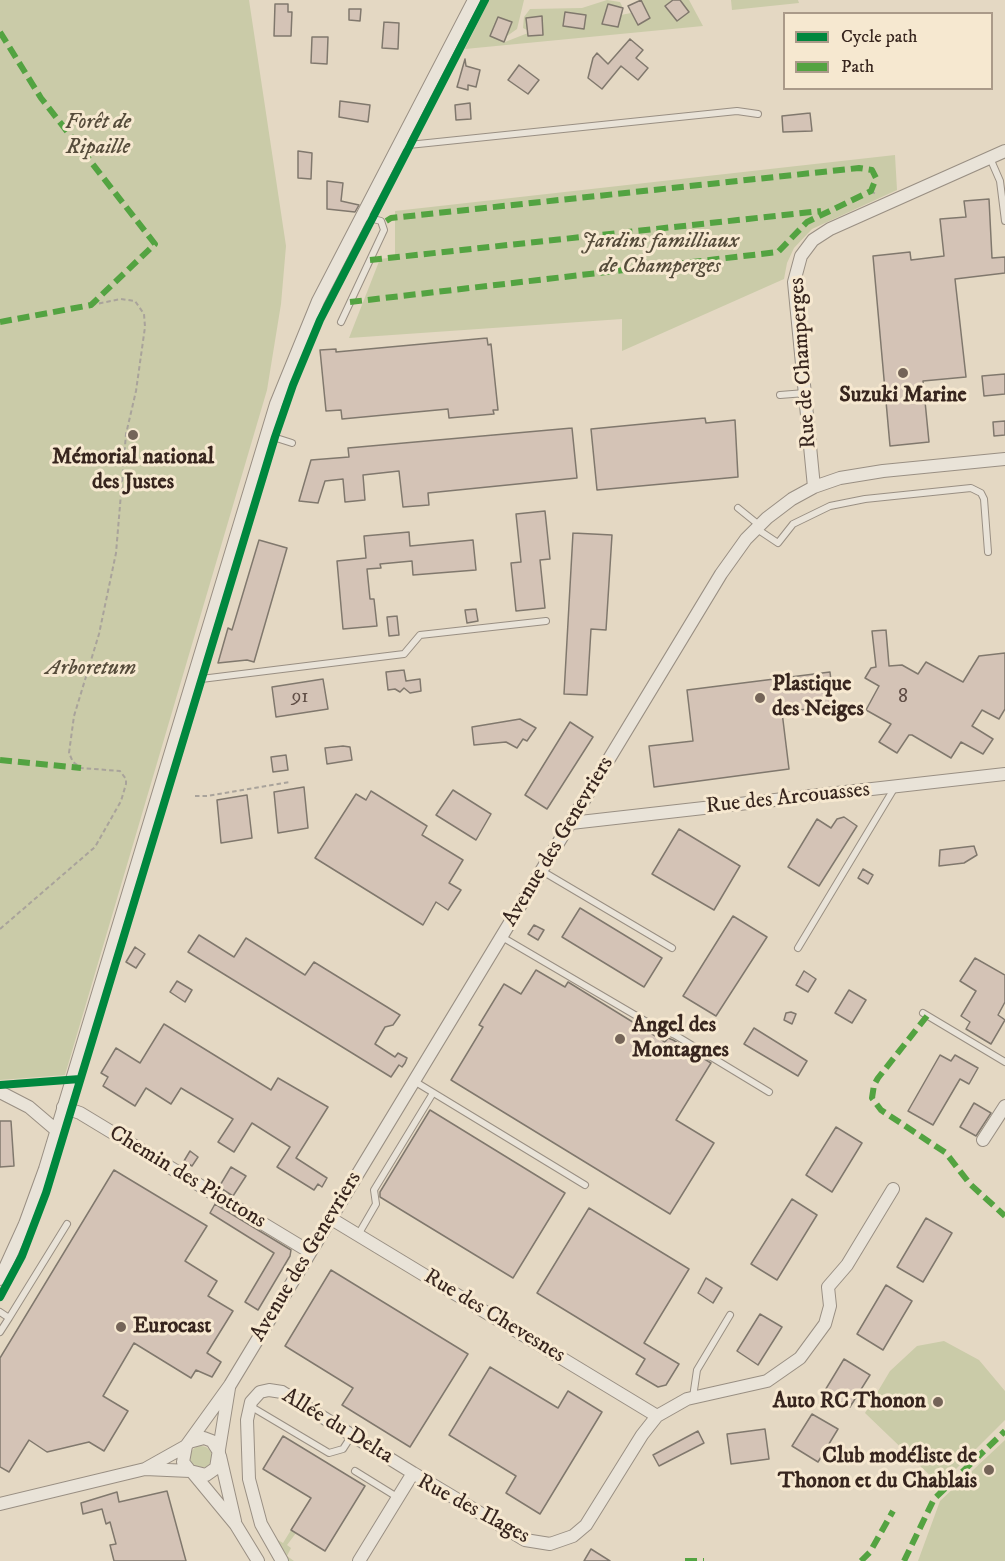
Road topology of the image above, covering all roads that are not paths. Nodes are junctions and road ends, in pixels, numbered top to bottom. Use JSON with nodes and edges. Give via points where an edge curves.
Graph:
{"nodes":[{"id":1,"x":474,"y":0,"type":"edge"},
{"id":2,"x":758,"y":114,"type":"dead end"},
{"id":3,"x":399,"y":146,"type":"junction"},
{"id":4,"x":1005,"y":151,"type":"edge"},
{"id":5,"x":990,"y":158,"type":"junction"},
{"id":6,"x":362,"y":216,"type":"junction"},
{"id":7,"x":1005,"y":221,"type":"edge"},
{"id":8,"x":341,"y":322,"type":"dead end"},
{"id":9,"x":805,"y":393,"type":"junction"},
{"id":10,"x":780,"y":395,"type":"dead end"},
{"id":11,"x":266,"y":434,"type":"junction"},
{"id":12,"x":292,"y":443,"type":"dead end"},
{"id":13,"x":1005,"y":459,"type":"edge"},
{"id":14,"x":814,"y":487,"type":"junction"},
{"id":15,"x":738,"y":508,"type":"dead end"},
{"id":16,"x":758,"y":527,"type":"junction"},
{"id":17,"x":988,"y":552,"type":"dead end"},
{"id":18,"x":546,"y":621,"type":"dead end"},
{"id":19,"x":193,"y":680,"type":"junction"},
{"id":20,"x":1005,"y":774,"type":"edge"},
{"id":21,"x":896,"y":786,"type":"junction"},
{"id":22,"x":571,"y":823,"type":"junction"},
{"id":23,"x":542,"y":871,"type":"junction"},
{"id":24,"x":502,"y":937,"type":"junction"},
{"id":25,"x":672,"y":948,"type":"dead end"},
{"id":26,"x":798,"y":948,"type":"dead end"},
{"id":27,"x":923,"y":1013,"type":"dead end"},
{"id":28,"x":1005,"y":1062,"type":"edge"},
{"id":29,"x":414,"y":1081,"type":"junction"},
{"id":30,"x":0,"y":1092,"type":"edge"},
{"id":31,"x":769,"y":1092,"type":"dead end"},
{"id":32,"x":434,"y":1093,"type":"junction"},
{"id":33,"x":1005,"y":1106,"type":"edge"},
{"id":34,"x":63,"y":1107,"type":"junction"},
{"id":35,"x":56,"y":1130,"type":"junction"},
{"id":36,"x":984,"y":1140,"type":"dead end"},
{"id":37,"x":585,"y":1185,"type":"dead end"},
{"id":38,"x":893,"y":1190,"type":"dead end"},
{"id":39,"x":330,"y":1218,"type":"junction"},
{"id":40,"x":67,"y":1224,"type":"dead end"},
{"id":41,"x":358,"y":1235,"type":"junction"},
{"id":42,"x":310,"y":1252,"type":"junction"},
{"id":43,"x":0,"y":1279,"type":"edge"},
{"id":44,"x":0,"y":1312,"type":"edge"},
{"id":45,"x":730,"y":1315,"type":"dead end"},
{"id":46,"x":9,"y":1318,"type":"junction"},
{"id":47,"x":0,"y":1332,"type":"edge"},
{"id":48,"x":230,"y":1385,"type":"junction"},
{"id":49,"x":693,"y":1398,"type":"junction"},
{"id":50,"x":250,"y":1406,"type":"junction"},
{"id":51,"x":657,"y":1416,"type":"junction"},
{"id":52,"x":352,"y":1435,"type":"junction"},
{"id":53,"x":187,"y":1444,"type":"junction"},
{"id":54,"x":220,"y":1454,"type":"junction"},
{"id":55,"x":145,"y":1469,"type":"junction"},
{"id":56,"x":355,"y":1471,"type":"dead end"},
{"id":57,"x":191,"y":1472,"type":"junction"},
{"id":58,"x":414,"y":1473,"type":"junction"},
{"id":59,"x":398,"y":1498,"type":"junction"},
{"id":60,"x":0,"y":1504,"type":"edge"},
{"id":61,"x":236,"y":1525,"type":"junction"},
{"id":62,"x":258,"y":1561,"type":"edge"},
{"id":63,"x":282,"y":1561,"type":"edge"},
{"id":64,"x":359,"y":1561,"type":"edge"}],
"edges":[{"from":1,"to":3,"type":"street"},
{"from":2,"to":3,"type":"lane","via":[[737,111]]},
{"from":3,"to":6,"type":"street"},
{"from":4,"to":5,"type":"street","name":"Rue de Champerges"},
{"from":5,"to":7,"type":"lane","via":[[1000,182]]},
{"from":5,"to":9,"type":"street","name":"Rue de Champerges","via":[[830,229],[809,245],[798,262],[794,282]]},
{"from":6,"to":8,"type":"lane","via":[[381,221],[384,231]]},
{"from":6,"to":11,"type":"street","via":[[304,333]]},
{"from":9,"to":10,"type":"lane"},
{"from":9,"to":14,"type":"street","name":"Rue de Champerges"},
{"from":11,"to":12,"type":"lane"},
{"from":11,"to":19,"type":"street"},
{"from":13,"to":14,"type":"street","name":"Avenue des Genevriers","via":[[868,472]]},
{"from":14,"to":16,"type":"street","name":"Avenue des Genevriers","via":[[780,507]]},
{"from":15,"to":16,"type":"lane"},
{"from":16,"to":17,"type":"lane","via":[[778,543],[793,524],[830,506],[970,488],[984,499]]},
{"from":16,"to":22,"type":"street","name":"Avenue des Genevriers","via":[[721,573]]},
{"from":18,"to":19,"type":"lane","via":[[420,634],[404,654]]},
{"from":19,"to":34,"type":"street"},
{"from":20,"to":21,"type":"street","name":"Rue des Arcouasses"},
{"from":21,"to":22,"type":"street","name":"Rue des Arcouasses"},
{"from":21,"to":26,"type":"lane"},
{"from":22,"to":23,"type":"street","name":"Avenue des Genevriers"},
{"from":23,"to":24,"type":"street","name":"Avenue des Genevriers"},
{"from":23,"to":25,"type":"lane"},
{"from":24,"to":29,"type":"street","name":"Avenue des Genevriers"},
{"from":24,"to":31,"type":"lane"},
{"from":27,"to":28,"type":"lane"},
{"from":29,"to":32,"type":"lane"},
{"from":29,"to":39,"type":"street","name":"Avenue des Genevriers"},
{"from":30,"to":35,"type":"street","via":[[29,1107]]},
{"from":32,"to":37,"type":"lane"},
{"from":32,"to":41,"type":"lane","via":[[374,1190],[376,1204]]},
{"from":33,"to":36,"type":"street"},
{"from":34,"to":35,"type":"street"},
{"from":34,"to":42,"type":"street","name":"Chemin des Piottons","via":[[76,1111]]},
{"from":35,"to":43,"type":"street","via":[[32,1208]]},
{"from":38,"to":49,"type":"street","name":"Rue des Ilages","via":[[847,1265],[828,1287],[830,1306],[825,1324],[793,1365],[758,1384]]},
{"from":39,"to":41,"type":"street","name":"Rue des Chevesnes"},
{"from":39,"to":42,"type":"street","name":"Avenue des Genevriers"},
{"from":40,"to":46,"type":"lane"},
{"from":41,"to":51,"type":"street","name":"Rue des Chevesnes"},
{"from":42,"to":48,"type":"street","name":"Avenue des Genevriers"},
{"from":44,"to":46,"type":"lane"},
{"from":45,"to":49,"type":"lane","via":[[697,1370]]},
{"from":46,"to":47,"type":"lane"},
{"from":48,"to":53,"type":"street","name":"Avenue des Genevriers"},
{"from":48,"to":54,"type":"street","name":"Avenue des Genevriers"},
{"from":49,"to":51,"type":"street","name":"Rue des Ilages"},
{"from":50,"to":52,"type":"street","name":"Allée du Delta","via":[[260,1392],[278,1391]]},
{"from":50,"to":52,"type":"lane","via":[[328,1453],[343,1449]]},
{"from":50,"to":63,"type":"street","name":"Allée du Delta","via":[[246,1447],[252,1494],[266,1535]]},
{"from":51,"to":58,"type":"street","name":"Rue des Ilages","via":[[586,1525],[558,1542],[541,1544],[525,1540]]},
{"from":52,"to":58,"type":"street","name":"Allée du Delta"},
{"from":53,"to":54,"type":"street","via":[[204,1438],[215,1444]]},
{"from":53,"to":55,"type":"street","name":"Avenue des Genevriers"},
{"from":53,"to":57,"type":"street","via":[[183,1462]]},
{"from":54,"to":57,"type":"street","name":"Avenue des Genevriers","via":[[213,1471],[202,1475]]},
{"from":54,"to":61,"type":"street"},
{"from":55,"to":57,"type":"street","name":"Avenue des Genevriers"},
{"from":55,"to":60,"type":"street","name":"Avenue des Genevriers"},
{"from":56,"to":59,"type":"lane"},
{"from":57,"to":61,"type":"street"},
{"from":58,"to":59,"type":"street","name":"Rue des Ilages"},
{"from":59,"to":64,"type":"street","name":"Rue des Ilages"},
{"from":61,"to":62,"type":"street"}]}
